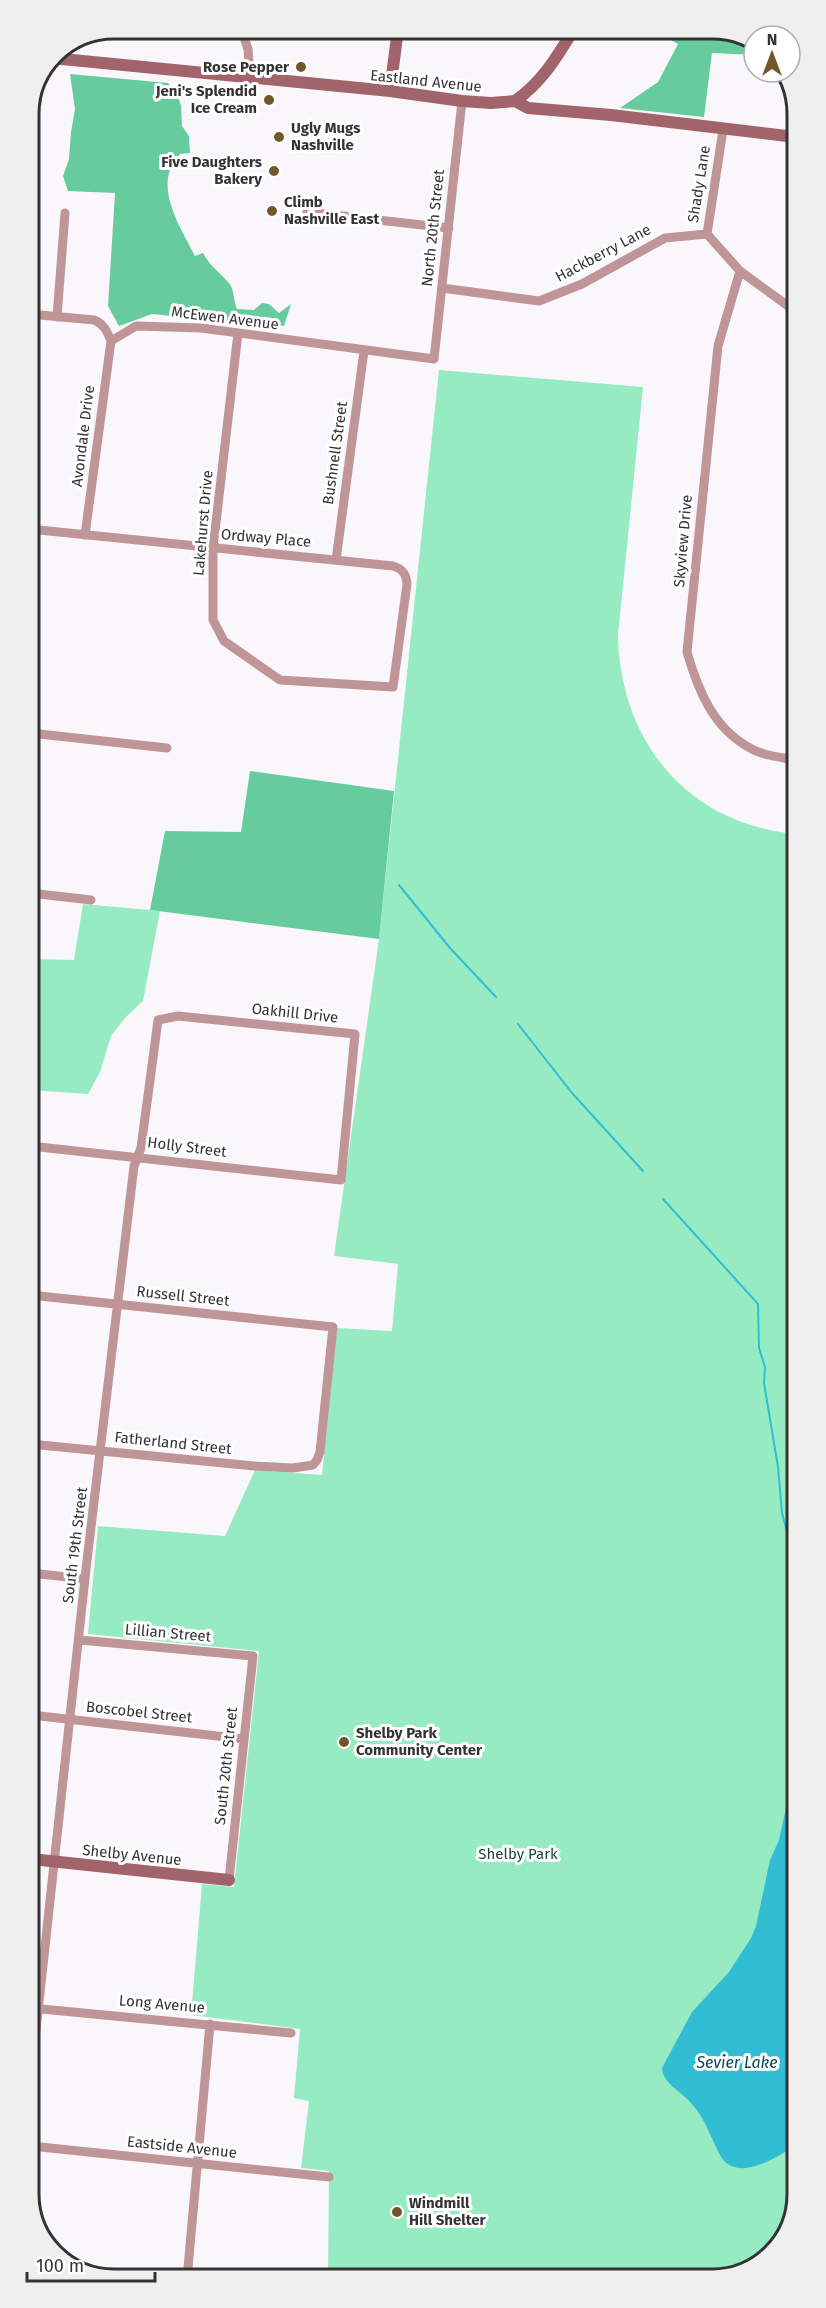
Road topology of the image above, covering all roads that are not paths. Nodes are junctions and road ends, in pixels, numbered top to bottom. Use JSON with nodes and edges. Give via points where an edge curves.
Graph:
{"nodes":[{"id":1,"x":245,"y":39,"type":"edge"},
{"id":2,"x":397,"y":39,"type":"edge"},
{"id":3,"x":568,"y":39,"type":"edge"},
{"id":4,"x":63,"y":59,"type":"edge"},
{"id":5,"x":250,"y":78,"type":"junction"},
{"id":6,"x":390,"y":91,"type":"junction"},
{"id":7,"x":462,"y":101,"type":"junction"},
{"id":8,"x":514,"y":101,"type":"junction"},
{"id":9,"x":723,"y":130,"type":"junction"},
{"id":10,"x":787,"y":136,"type":"edge"},
{"id":11,"x":307,"y":212,"type":"dead end"},
{"id":12,"x":65,"y":213,"type":"dead end"},
{"id":13,"x":449,"y":228,"type":"junction"},
{"id":14,"x":707,"y":234,"type":"junction"},
{"id":15,"x":740,"y":271,"type":"junction"},
{"id":16,"x":442,"y":288,"type":"junction"},
{"id":17,"x":787,"y":305,"type":"edge"},
{"id":18,"x":39,"y":315,"type":"edge"},
{"id":19,"x":57,"y":317,"type":"junction"},
{"id":20,"x":238,"y":333,"type":"junction"},
{"id":21,"x":111,"y":341,"type":"junction"},
{"id":22,"x":364,"y":351,"type":"junction"},
{"id":23,"x":434,"y":358,"type":"joint"},
{"id":24,"x":39,"y":530,"type":"edge"},
{"id":25,"x":86,"y":535,"type":"junction"},
{"id":26,"x":213,"y":548,"type":"junction"},
{"id":27,"x":336,"y":560,"type":"junction"},
{"id":28,"x":393,"y":566,"type":"joint"},
{"id":29,"x":39,"y":734,"type":"edge"},
{"id":30,"x":166,"y":748,"type":"dead end"},
{"id":31,"x":787,"y":758,"type":"edge"},
{"id":32,"x":39,"y":894,"type":"edge"},
{"id":33,"x":91,"y":900,"type":"dead end"},
{"id":34,"x":158,"y":1020,"type":"joint"},
{"id":35,"x":39,"y":1147,"type":"edge"},
{"id":36,"x":138,"y":1156,"type":"junction"},
{"id":37,"x":341,"y":1180,"type":"joint"},
{"id":38,"x":39,"y":1296,"type":"edge"},
{"id":39,"x":118,"y":1305,"type":"junction"},
{"id":40,"x":39,"y":1445,"type":"edge"},
{"id":41,"x":100,"y":1451,"type":"junction"},
{"id":42,"x":313,"y":1465,"type":"joint"},
{"id":43,"x":39,"y":1574,"type":"edge"},
{"id":44,"x":85,"y":1579,"type":"junction"},
{"id":45,"x":80,"y":1640,"type":"junction"},
{"id":46,"x":253,"y":1656,"type":"joint"},
{"id":47,"x":39,"y":1716,"type":"edge"},
{"id":48,"x":70,"y":1719,"type":"junction"},
{"id":49,"x":244,"y":1739,"type":"junction"},
{"id":50,"x":39,"y":1860,"type":"edge"},
{"id":51,"x":55,"y":1862,"type":"junction"},
{"id":52,"x":229,"y":1880,"type":"joint"},
{"id":53,"x":39,"y":1985,"type":"edge"},
{"id":54,"x":39,"y":2008,"type":"edge"},
{"id":55,"x":210,"y":2024,"type":"junction"},
{"id":56,"x":291,"y":2033,"type":"dead end"},
{"id":57,"x":39,"y":2147,"type":"edge"},
{"id":58,"x":196,"y":2164,"type":"junction"},
{"id":59,"x":329,"y":2177,"type":"dead end"},
{"id":60,"x":188,"y":2269,"type":"edge"}],
"edges":[{"from":1,"to":5,"type":"street"},
{"from":2,"to":6,"type":"street"},
{"from":3,"to":8,"type":"street","via":[[543,77]]},
{"from":4,"to":5,"type":"street","name":"Eastland Avenue"},
{"from":5,"to":6,"type":"street","name":"Eastland Avenue"},
{"from":6,"to":7,"type":"street","name":"Eastland Avenue"},
{"from":7,"to":8,"type":"street","name":"Eastland Avenue"},
{"from":7,"to":13,"type":"street","name":"North 20th Street"},
{"from":8,"to":9,"type":"street","name":"Eastland Avenue","via":[[528,108]]},
{"from":9,"to":10,"type":"street","name":"Eastland Avenue"},
{"from":9,"to":14,"type":"street","name":"Shady Lane"},
{"from":11,"to":13,"type":"street"},
{"from":12,"to":19,"type":"street"},
{"from":13,"to":16,"type":"street","name":"North 20th Street"},
{"from":14,"to":15,"type":"street","name":"Shady Lane"},
{"from":14,"to":16,"type":"street","name":"Hackberry Lane","via":[[665,238],[582,285],[539,301]]},
{"from":15,"to":17,"type":"street","name":"Shady Lane"},
{"from":15,"to":31,"type":"street","name":"Skyview Drive","via":[[718,346],[687,652],[707,706],[725,730],[750,749]]},
{"from":16,"to":23,"type":"street","name":"North 20th Street"},
{"from":18,"to":19,"type":"street"},
{"from":19,"to":21,"type":"street","via":[[100,322]]},
{"from":20,"to":21,"type":"street","name":"McEwen Avenue","via":[[136,326]]},
{"from":20,"to":22,"type":"street","name":"McEwen Avenue"},
{"from":20,"to":26,"type":"street","name":"Lakehurst Drive"},
{"from":21,"to":25,"type":"street","name":"Avondale Drive"},
{"from":22,"to":23,"type":"street","name":"McEwen Avenue"},
{"from":22,"to":27,"type":"street","name":"Bushnell Street"},
{"from":24,"to":25,"type":"street","name":"Ordway Place"},
{"from":25,"to":26,"type":"street","name":"Ordway Place"},
{"from":26,"to":27,"type":"street","name":"Ordway Place"},
{"from":26,"to":28,"type":"street","name":"Lakehurst Drive","via":[[213,620],[224,641],[280,680],[393,687],[407,584],[406,575]]},
{"from":27,"to":28,"type":"street","name":"Ordway Place"},
{"from":29,"to":30,"type":"street"},
{"from":32,"to":33,"type":"street"},
{"from":34,"to":36,"type":"street","name":"South 19th Street"},
{"from":34,"to":37,"type":"street","name":"Oakhill Drive","via":[[178,1016],[356,1034]]},
{"from":35,"to":36,"type":"street","name":"Holly Street"},
{"from":36,"to":37,"type":"street","name":"Holly Street"},
{"from":36,"to":39,"type":"street","name":"South 19th Street"},
{"from":38,"to":39,"type":"street","name":"Russell Street"},
{"from":39,"to":41,"type":"street","name":"South 19th Street"},
{"from":39,"to":42,"type":"street","name":"Russell Street","via":[[333,1327],[320,1452]]},
{"from":40,"to":41,"type":"street","name":"Fatherland Street"},
{"from":41,"to":42,"type":"street","name":"Fatherland Street","via":[[254,1466]]},
{"from":41,"to":44,"type":"street","name":"South 19th Street"},
{"from":43,"to":44,"type":"street"},
{"from":44,"to":45,"type":"street","name":"South 19th Street"},
{"from":45,"to":46,"type":"street","name":"Lillian Street"},
{"from":45,"to":48,"type":"street","name":"South 19th Street"},
{"from":46,"to":49,"type":"street","name":"South 20th Street"},
{"from":47,"to":48,"type":"street","name":"Boscobel Street"},
{"from":48,"to":49,"type":"street","name":"Boscobel Street"},
{"from":48,"to":51,"type":"street","name":"South 19th Street"},
{"from":49,"to":52,"type":"street","name":"South 20th Street"},
{"from":50,"to":51,"type":"street","name":"Shelby Avenue"},
{"from":51,"to":52,"type":"street","name":"Shelby Avenue"},
{"from":51,"to":53,"type":"street","name":"South 19th Street"},
{"from":54,"to":55,"type":"street","name":"Long Avenue"},
{"from":55,"to":56,"type":"street","name":"Long Avenue"},
{"from":55,"to":58,"type":"street"},
{"from":57,"to":58,"type":"street","name":"Eastside Avenue"},
{"from":58,"to":59,"type":"street","name":"Eastside Avenue"},
{"from":58,"to":60,"type":"street"}]}
